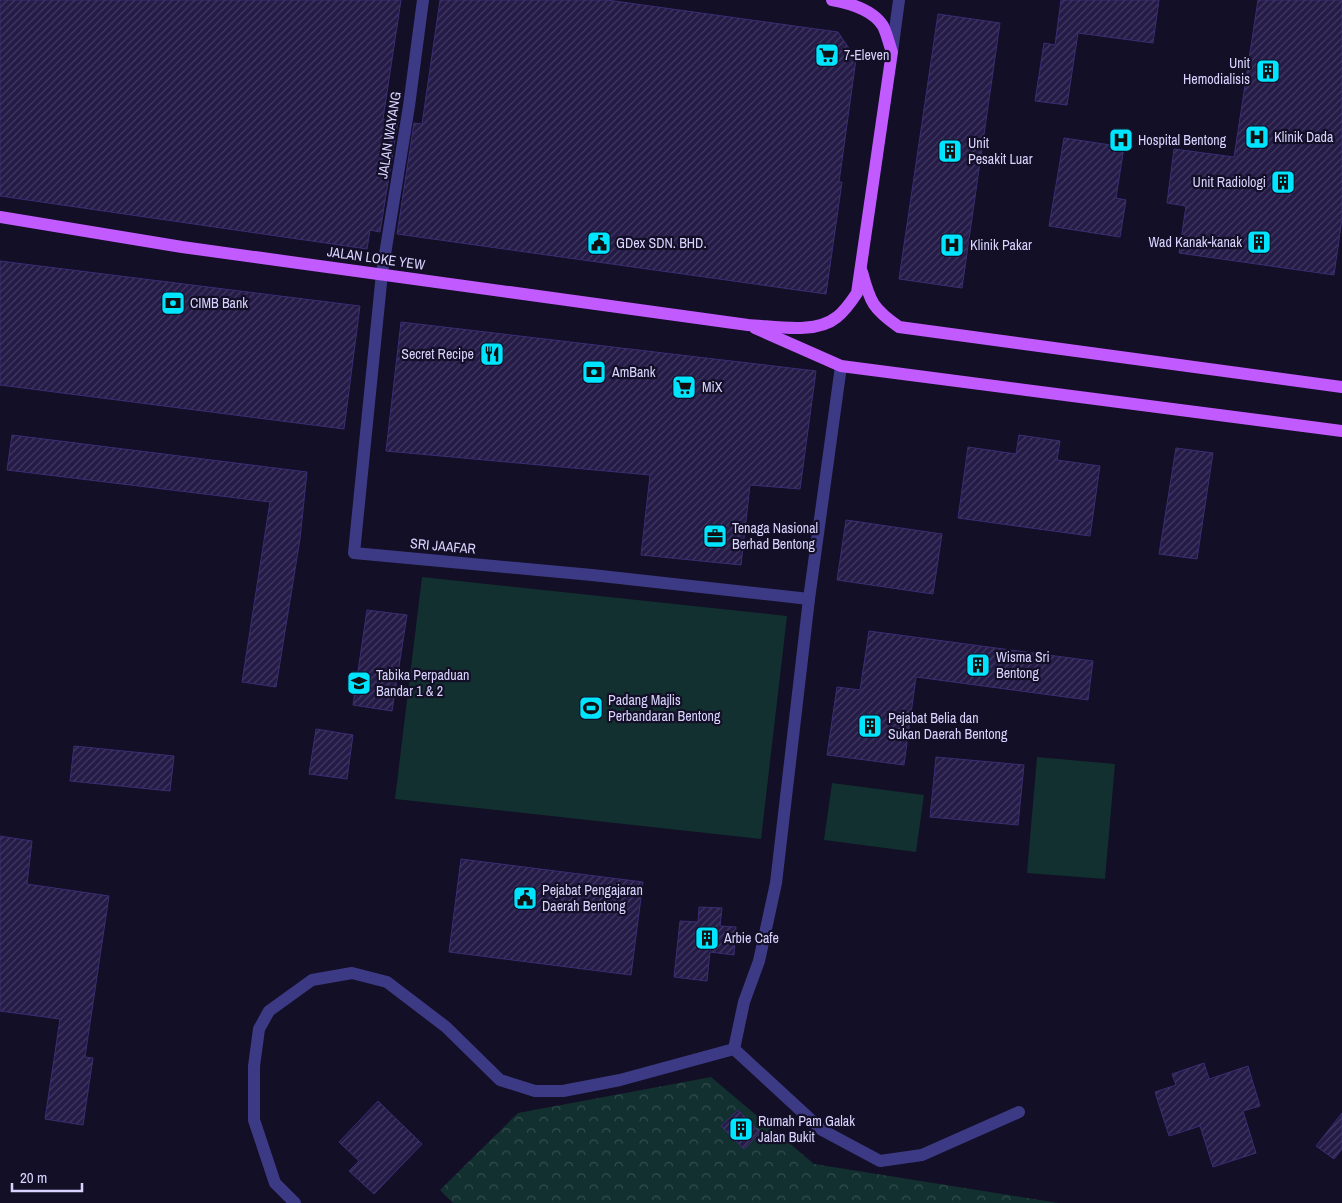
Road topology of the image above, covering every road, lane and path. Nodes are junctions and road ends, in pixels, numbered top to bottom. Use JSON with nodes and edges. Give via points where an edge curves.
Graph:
{"nodes":[{"id":1,"x":423,"y":0,"type":"edge"},
{"id":2,"x":899,"y":0,"type":"edge"},
{"id":3,"x":841,"y":1,"type":"edge"},
{"id":4,"x":892,"y":52,"type":"junction"},
{"id":5,"x":0,"y":218,"type":"edge"},
{"id":6,"x":861,"y":270,"type":"junction"},
{"id":7,"x":382,"y":273,"type":"junction"},
{"id":8,"x":748,"y":325,"type":"junction"},
{"id":9,"x":842,"y":366,"type":"junction"},
{"id":10,"x":1342,"y":387,"type":"edge"},
{"id":11,"x":1342,"y":431,"type":"edge"},
{"id":12,"x":809,"y":599,"type":"junction"},
{"id":13,"x":734,"y":1049,"type":"junction"},
{"id":14,"x":1019,"y":1112,"type":"dead end"},
{"id":15,"x":294,"y":1203,"type":"edge"}],
"edges":[{"from":1,"to":7,"type":"street","name":"JALAN WAYANG"},
{"from":2,"to":4,"type":"street"},
{"from":3,"to":4,"type":"main road","via":[[868,12],[882,26]]},
{"from":4,"to":6,"type":"main road"},
{"from":5,"to":7,"type":"main road","name":"JALAN LOKE YEW","via":[[182,247]]},
{"from":6,"to":8,"type":"main road","via":[[857,293],[835,319],[812,327]]},
{"from":6,"to":10,"type":"main road","via":[[870,301],[899,327]]},
{"from":7,"to":8,"type":"main road","name":"JALAN LOKE YEW"},
{"from":7,"to":12,"type":"street","name":"SRI JAAFAR","via":[[354,553]]},
{"from":8,"to":9,"type":"main road"},
{"from":9,"to":11,"type":"main road"},
{"from":9,"to":12,"type":"street"},
{"from":12,"to":13,"type":"street","via":[[776,883],[759,961],[744,1002]]},
{"from":13,"to":14,"type":"street","via":[[822,1130],[880,1161],[922,1155]]},
{"from":13,"to":15,"type":"street","via":[[620,1080],[563,1090],[534,1091],[500,1080],[446,1027],[387,982],[352,973],[312,980],[269,1011],[259,1029],[254,1066],[254,1120],[275,1183]]}]}
